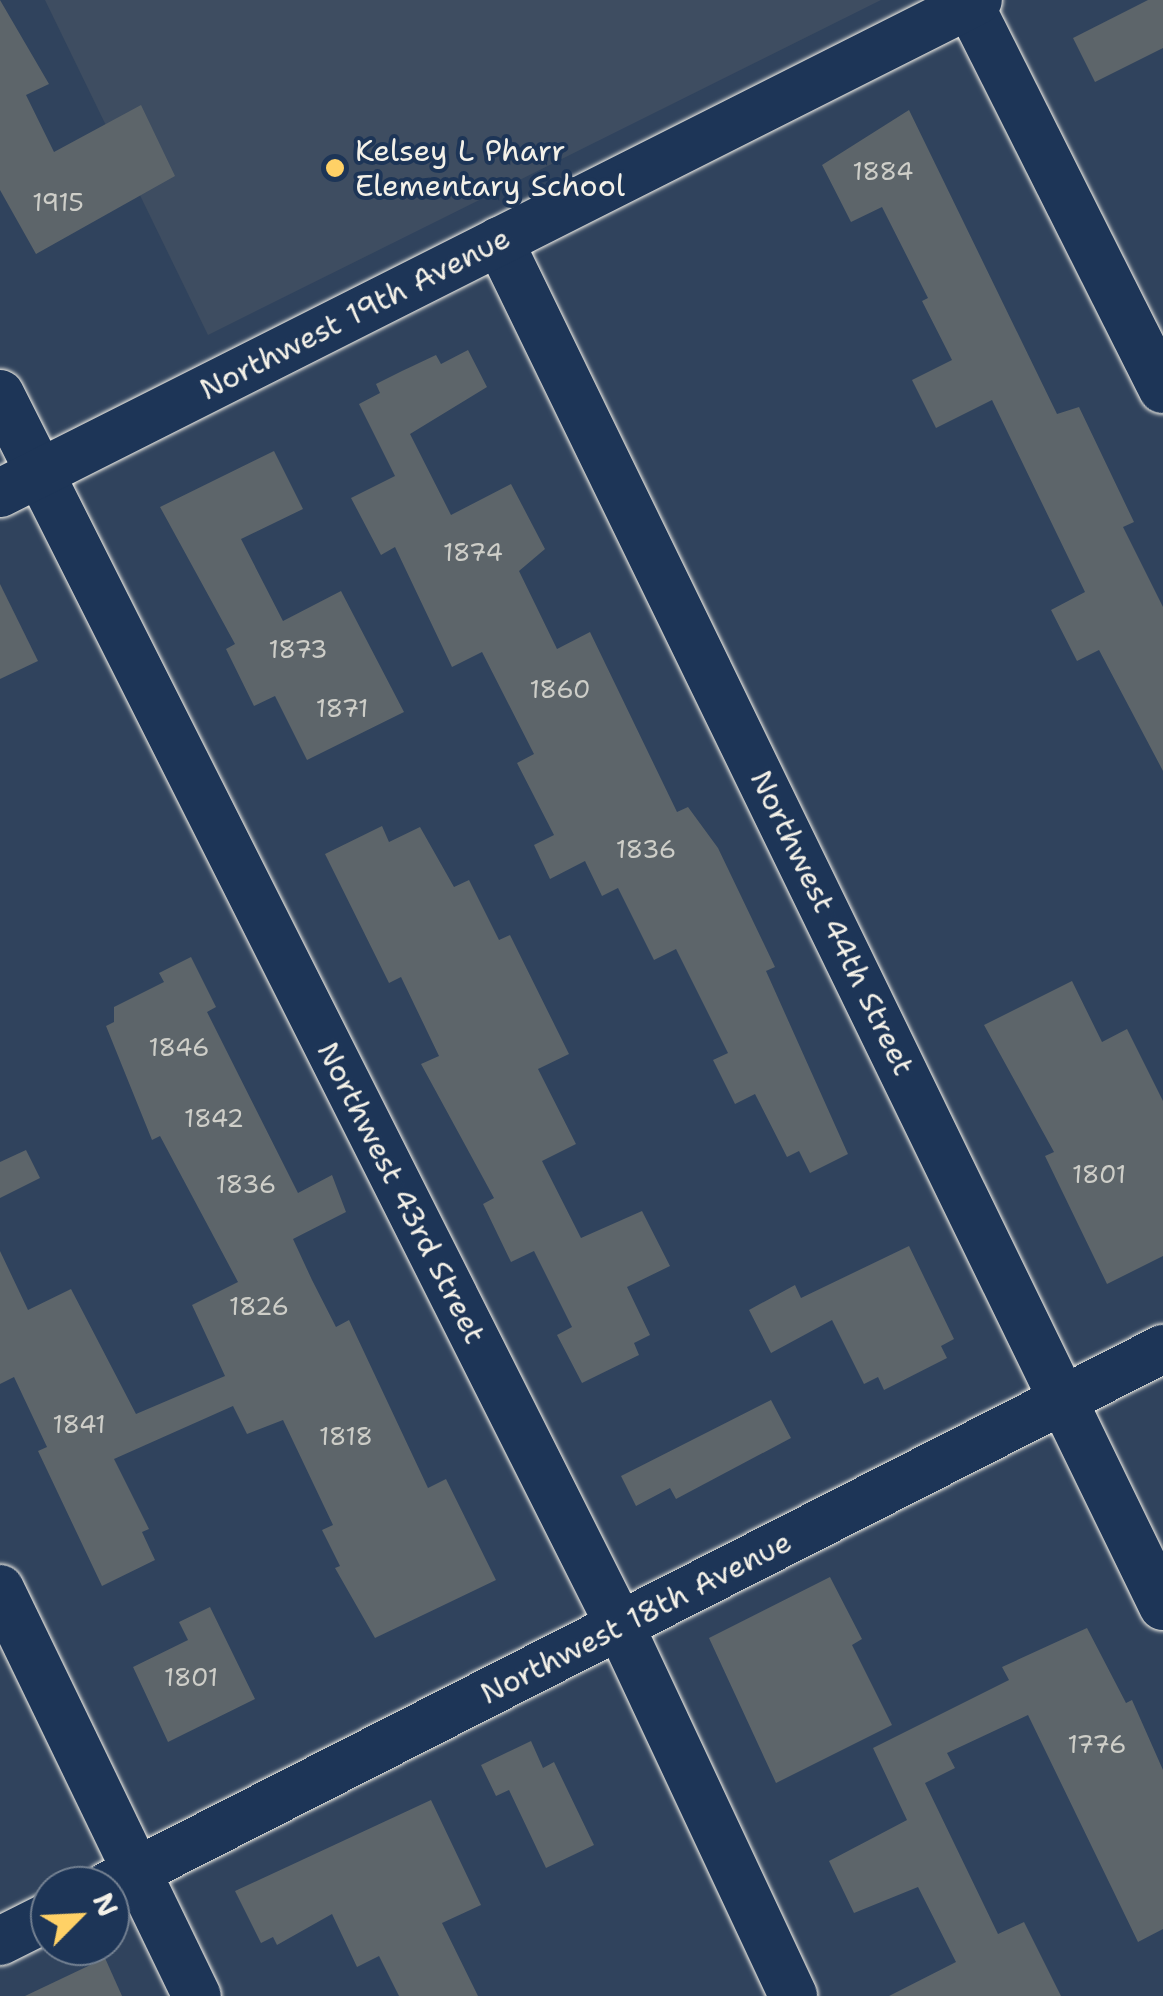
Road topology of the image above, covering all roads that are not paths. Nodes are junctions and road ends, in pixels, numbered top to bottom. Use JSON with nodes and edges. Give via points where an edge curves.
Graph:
{"nodes":[{"id":1,"x":974,"y":2,"type":"edge"},
{"id":2,"x":499,"y":241,"type":"junction"},
{"id":3,"x":1163,"y":389,"type":"edge"},
{"id":4,"x":0,"y":394,"type":"edge"},
{"id":5,"x":19,"y":483,"type":"edge"},
{"id":6,"x":1163,"y":1349,"type":"edge"},
{"id":7,"x":1064,"y":1400,"type":"junction"},
{"id":8,"x":0,"y":1590,"type":"edge"},
{"id":9,"x":1163,"y":1606,"type":"edge"},
{"id":10,"x":620,"y":1626,"type":"junction"},
{"id":11,"x":117,"y":1866,"type":"edge"},
{"id":12,"x":130,"y":1875,"type":"edge"},
{"id":13,"x":130,"y":1891,"type":"edge"},
{"id":14,"x":30,"y":1926,"type":"edge"},
{"id":15,"x":0,"y":1941,"type":"edge"},
{"id":16,"x":197,"y":1996,"type":"edge"},
{"id":17,"x":794,"y":1996,"type":"edge"}],
"edges":[{"from":1,"to":2,"type":"street","name":"Northwest 19th Avenue"},
{"from":1,"to":3,"type":"street"},
{"from":2,"to":5,"type":"street","name":"Northwest 19th Avenue"},
{"from":2,"to":7,"type":"street","name":"Northwest 44th Street"},
{"from":4,"to":5,"type":"street","name":"Northwest 43rd Street"},
{"from":5,"to":10,"type":"street","name":"Northwest 43rd Street"},
{"from":6,"to":7,"type":"street","name":"Northwest 18th Avenue"},
{"from":7,"to":9,"type":"street","name":"Northwest 44th Street"},
{"from":7,"to":10,"type":"street","name":"Northwest 18th Avenue"},
{"from":8,"to":11,"type":"street"},
{"from":10,"to":12,"type":"street","name":"Northwest 18th Avenue"},
{"from":10,"to":17,"type":"street","name":"Northwest 43rd Street"},
{"from":13,"to":16,"type":"street"},
{"from":14,"to":15,"type":"street"}]}
